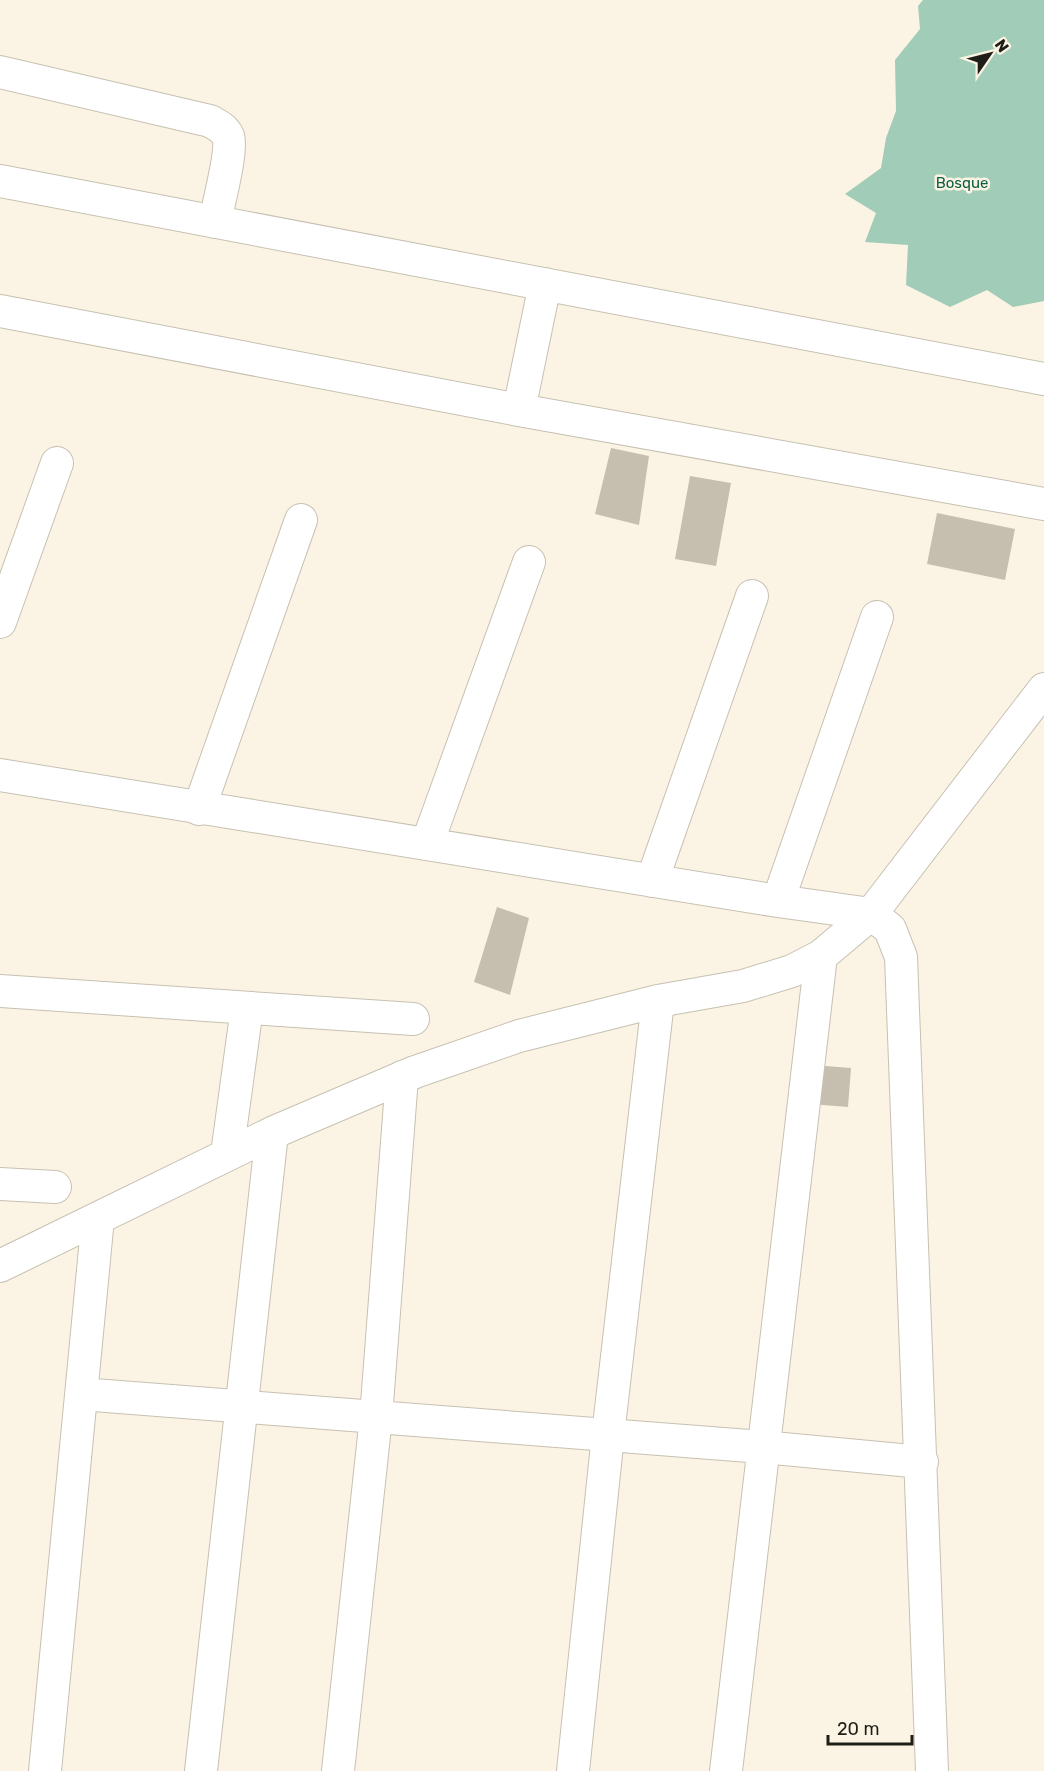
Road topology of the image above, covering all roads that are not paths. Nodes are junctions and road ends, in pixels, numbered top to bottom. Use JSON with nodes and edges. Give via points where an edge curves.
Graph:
{"nodes":[{"id":1,"x":0,"y":72,"type":"edge"},
{"id":2,"x":0,"y":181,"type":"edge"},
{"id":3,"x":215,"y":222,"type":"junction"},
{"id":4,"x":545,"y":284,"type":"junction"},
{"id":5,"x":0,"y":311,"type":"edge"},
{"id":6,"x":1044,"y":379,"type":"edge"},
{"id":7,"x":519,"y":410,"type":"junction"},
{"id":8,"x":57,"y":463,"type":"dead end"},
{"id":9,"x":1044,"y":504,"type":"edge"},
{"id":10,"x":301,"y":520,"type":"dead end"},
{"id":11,"x":529,"y":562,"type":"dead end"},
{"id":12,"x":752,"y":596,"type":"dead end"},
{"id":13,"x":877,"y":617,"type":"dead end"},
{"id":14,"x":0,"y":622,"type":"edge"},
{"id":15,"x":1044,"y":689,"type":"edge"},
{"id":16,"x":0,"y":775,"type":"edge"},
{"id":17,"x":199,"y":808,"type":"junction"},
{"id":18,"x":427,"y":844,"type":"junction"},
{"id":19,"x":652,"y":881,"type":"junction"},
{"id":20,"x":777,"y":902,"type":"junction"},
{"id":21,"x":871,"y":914,"type":"junction"},
{"id":22,"x":821,"y":956,"type":"junction"},
{"id":23,"x":0,"y":991,"type":"edge"},
{"id":24,"x":658,"y":1001,"type":"junction"},
{"id":25,"x":248,"y":1008,"type":"junction"},
{"id":26,"x":413,"y":1019,"type":"dead end"},
{"id":27,"x":402,"y":1077,"type":"junction"},
{"id":28,"x":272,"y":1133,"type":"junction"},
{"id":29,"x":227,"y":1155,"type":"junction"},
{"id":30,"x":0,"y":1184,"type":"edge"},
{"id":31,"x":55,"y":1187,"type":"dead end"},
{"id":32,"x":98,"y":1218,"type":"junction"},
{"id":33,"x":0,"y":1266,"type":"edge"},
{"id":34,"x":81,"y":1394,"type":"junction"},
{"id":35,"x":241,"y":1407,"type":"junction"},
{"id":36,"x":376,"y":1417,"type":"junction"},
{"id":37,"x":608,"y":1435,"type":"junction"},
{"id":38,"x":762,"y":1447,"type":"junction"},
{"id":39,"x":922,"y":1461,"type":"junction"},
{"id":40,"x":45,"y":1771,"type":"edge"},
{"id":41,"x":201,"y":1771,"type":"edge"},
{"id":42,"x":338,"y":1771,"type":"edge"},
{"id":43,"x":573,"y":1771,"type":"edge"},
{"id":44,"x":726,"y":1771,"type":"edge"},
{"id":45,"x":932,"y":1771,"type":"edge"}],
"edges":[{"from":1,"to":3,"type":"street","via":[[210,121],[222,128],[229,150]]},
{"from":2,"to":3,"type":"street"},
{"from":3,"to":4,"type":"street"},
{"from":4,"to":6,"type":"street"},
{"from":4,"to":7,"type":"street"},
{"from":5,"to":7,"type":"street"},
{"from":7,"to":9,"type":"street"},
{"from":8,"to":14,"type":"street"},
{"from":10,"to":17,"type":"street"},
{"from":11,"to":18,"type":"street"},
{"from":12,"to":19,"type":"street"},
{"from":13,"to":20,"type":"street"},
{"from":15,"to":21,"type":"street"},
{"from":16,"to":17,"type":"street"},
{"from":17,"to":18,"type":"street"},
{"from":18,"to":19,"type":"street"},
{"from":19,"to":20,"type":"street"},
{"from":20,"to":21,"type":"street"},
{"from":21,"to":22,"type":"street"},
{"from":21,"to":39,"type":"street","via":[[890,929],[901,957]]},
{"from":22,"to":24,"type":"street","via":[[792,971],[743,986]]},
{"from":22,"to":38,"type":"street"},
{"from":23,"to":25,"type":"street"},
{"from":24,"to":27,"type":"street","via":[[519,1036]]},
{"from":24,"to":37,"type":"street"},
{"from":25,"to":26,"type":"street"},
{"from":25,"to":29,"type":"street"},
{"from":27,"to":28,"type":"street"},
{"from":27,"to":36,"type":"street"},
{"from":28,"to":29,"type":"street"},
{"from":28,"to":35,"type":"street"},
{"from":29,"to":32,"type":"street"},
{"from":30,"to":31,"type":"street"},
{"from":32,"to":33,"type":"street"},
{"from":32,"to":34,"type":"street"},
{"from":34,"to":35,"type":"street"},
{"from":34,"to":40,"type":"street"},
{"from":35,"to":36,"type":"street"},
{"from":35,"to":41,"type":"street"},
{"from":36,"to":37,"type":"street"},
{"from":36,"to":42,"type":"street"},
{"from":37,"to":38,"type":"street"},
{"from":37,"to":43,"type":"street"},
{"from":38,"to":39,"type":"street"},
{"from":38,"to":44,"type":"street"},
{"from":39,"to":45,"type":"street"}]}
